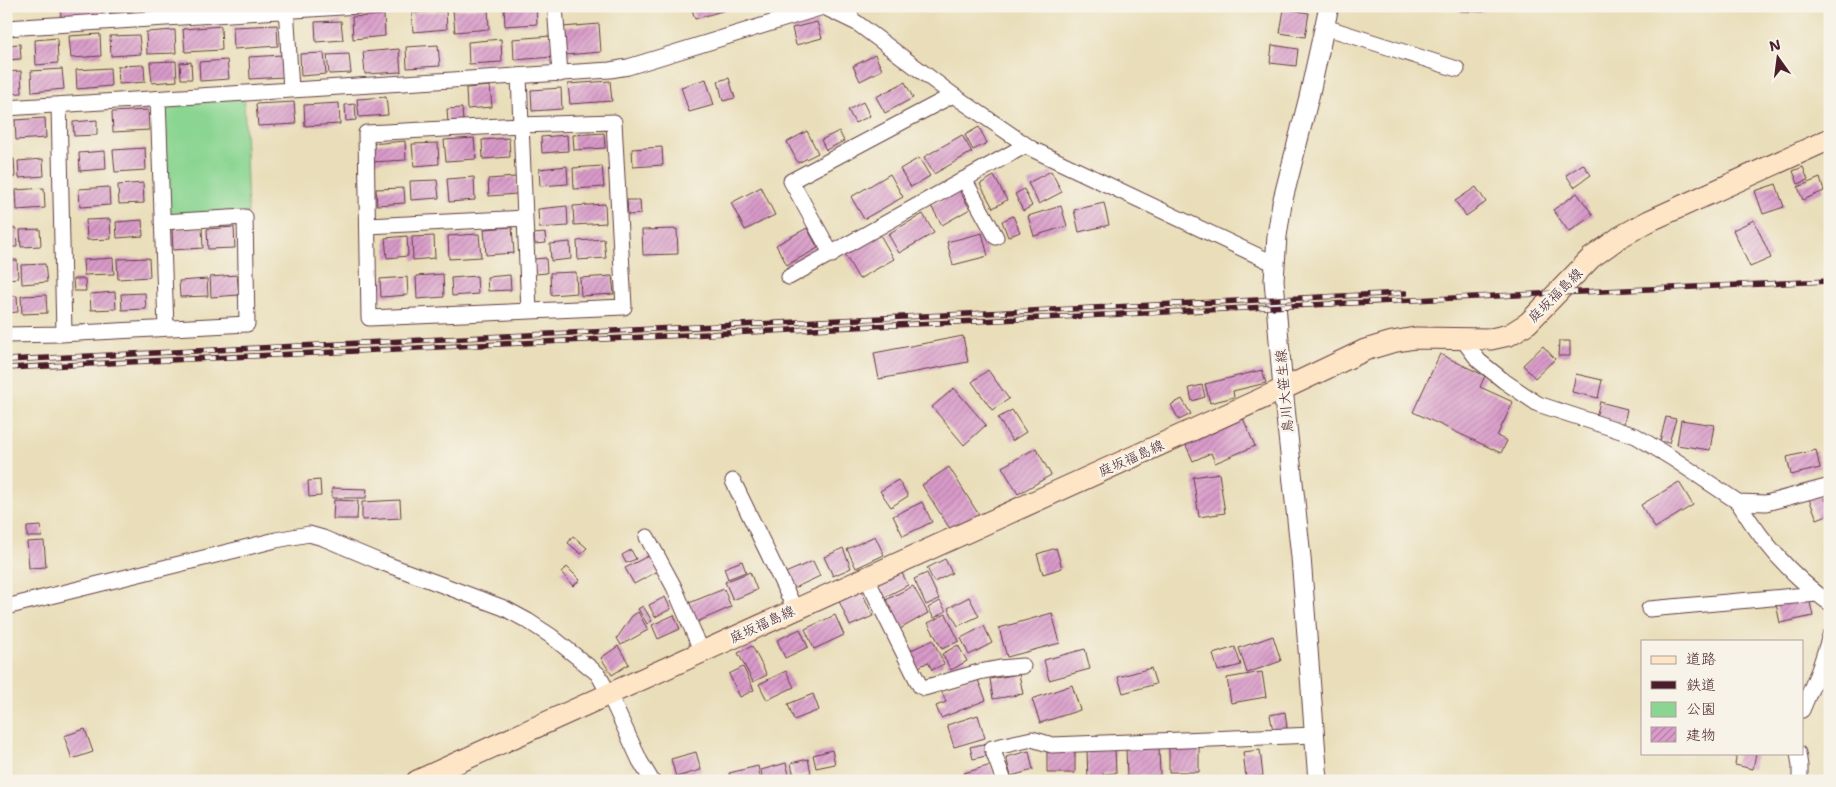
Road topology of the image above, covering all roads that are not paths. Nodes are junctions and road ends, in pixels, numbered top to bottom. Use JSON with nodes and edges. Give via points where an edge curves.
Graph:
{"nodes":[{"id":1,"x":358,"y":6,"type":"edge"},
{"id":2,"x":555,"y":6,"type":"edge"},
{"id":3,"x":852,"y":6,"type":"edge"},
{"id":4,"x":1329,"y":6,"type":"edge"},
{"id":5,"x":822,"y":7,"type":"edge"},
{"id":6,"x":286,"y":8,"type":"edge"},
{"id":7,"x":857,"y":23,"type":"junction"},
{"id":8,"x":1325,"y":27,"type":"junction"},
{"id":9,"x":6,"y":28,"type":"edge"},
{"id":10,"x":1457,"y":69,"type":"dead end"},
{"id":11,"x":560,"y":74,"type":"junction"},
{"id":12,"x":519,"y":77,"type":"junction"},
{"id":13,"x":291,"y":90,"type":"junction"},
{"id":14,"x":953,"y":95,"type":"junction"},
{"id":15,"x":158,"y":99,"type":"junction"},
{"id":16,"x":59,"y":105,"type":"junction"},
{"id":17,"x":6,"y":108,"type":"edge"},
{"id":18,"x":520,"y":125,"type":"junction"},
{"id":19,"x":1830,"y":140,"type":"edge"},
{"id":20,"x":1026,"y":145,"type":"junction"},
{"id":21,"x":964,"y":179,"type":"junction"},
{"id":22,"x":525,"y":218,"type":"junction"},
{"id":23,"x":162,"y":222,"type":"junction"},
{"id":24,"x":368,"y":226,"type":"junction"},
{"id":25,"x":996,"y":237,"type":"dead end"},
{"id":26,"x":832,"y":254,"type":"junction"},
{"id":27,"x":1275,"y":264,"type":"junction"},
{"id":28,"x":789,"y":277,"type":"dead end"},
{"id":29,"x":529,"y":311,"type":"junction"},
{"id":30,"x":166,"y":328,"type":"junction"},
{"id":31,"x":64,"y":334,"type":"junction"},
{"id":32,"x":6,"y":335,"type":"edge"},
{"id":33,"x":1463,"y":340,"type":"junction"},
{"id":34,"x":1283,"y":389,"type":"junction"},
{"id":35,"x":733,"y":481,"type":"dead end"},
{"id":36,"x":1830,"y":486,"type":"edge"},
{"id":37,"x":1738,"y":502,"type":"junction"},
{"id":38,"x":646,"y":537,"type":"dead end"},
{"id":39,"x":866,"y":577,"type":"junction"},
{"id":40,"x":1817,"y":594,"type":"junction"},
{"id":41,"x":1830,"y":603,"type":"edge"},
{"id":42,"x":6,"y":607,"type":"edge"},
{"id":43,"x":795,"y":609,"type":"junction"},
{"id":44,"x":1649,"y":609,"type":"dead end"},
{"id":45,"x":1830,"y":636,"type":"edge"},
{"id":46,"x":702,"y":652,"type":"junction"},
{"id":47,"x":1023,"y":666,"type":"dead end"},
{"id":48,"x":609,"y":694,"type":"junction"},
{"id":49,"x":1804,"y":705,"type":"edge"},
{"id":50,"x":1314,"y":735,"type":"junction"},
{"id":51,"x":1798,"y":754,"type":"edge"},
{"id":52,"x":417,"y":781,"type":"edge"},
{"id":53,"x":652,"y":781,"type":"edge"},
{"id":54,"x":1004,"y":781,"type":"edge"},
{"id":55,"x":1318,"y":781,"type":"edge"},
{"id":56,"x":1800,"y":781,"type":"edge"}],
"edges":[{"from":1,"to":6,"type":"street"},
{"from":2,"to":11,"type":"street"},
{"from":3,"to":7,"type":"lane"},
{"from":4,"to":8,"type":"street","name":"鳥川大笹生線"},
{"from":5,"to":7,"type":"street"},
{"from":5,"to":11,"type":"street","via":[[628,67]]},
{"from":6,"to":9,"type":"street"},
{"from":6,"to":13,"type":"street"},
{"from":7,"to":14,"type":"street"},
{"from":8,"to":10,"type":"street"},
{"from":8,"to":27,"type":"street","name":"鳥川大笹生線","via":[[1282,203]]},
{"from":11,"to":12,"type":"street"},
{"from":12,"to":13,"type":"street"},
{"from":12,"to":18,"type":"street"},
{"from":13,"to":15,"type":"street"},
{"from":14,"to":20,"type":"street"},
{"from":14,"to":26,"type":"street","via":[[791,181]]},
{"from":15,"to":16,"type":"street"},
{"from":15,"to":23,"type":"street"},
{"from":16,"to":17,"type":"street"},
{"from":16,"to":31,"type":"street"},
{"from":18,"to":22,"type":"street"},
{"from":18,"to":24,"type":"street","via":[[366,133]]},
{"from":18,"to":29,"type":"street","via":[[614,122],[624,307]]},
{"from":19,"to":33,"type":"main road","name":"庭坂福島線","via":[[1620,237],[1590,258],[1528,323],[1509,335],[1491,340]]},
{"from":20,"to":21,"type":"street"},
{"from":20,"to":27,"type":"street"},
{"from":21,"to":25,"type":"street"},
{"from":21,"to":26,"type":"street"},
{"from":22,"to":24,"type":"street"},
{"from":22,"to":29,"type":"street"},
{"from":23,"to":30,"type":"street"},
{"from":23,"to":30,"type":"street","via":[[245,217],[247,324]]},
{"from":24,"to":29,"type":"street","via":[[369,318]]},
{"from":26,"to":28,"type":"street"},
{"from":27,"to":34,"type":"street","name":"鳥川大笹生線"},
{"from":30,"to":31,"type":"street"},
{"from":31,"to":32,"type":"street"},
{"from":33,"to":34,"type":"main road","name":"庭坂福島線","via":[[1415,338],[1392,342],[1365,350]]},
{"from":33,"to":37,"type":"street","via":[[1479,361],[1538,404],[1636,436]]},
{"from":34,"to":39,"type":"main road","name":"庭坂福島線"},
{"from":34,"to":50,"type":"street","name":"鳥川大笹生線","via":[[1301,557]]},
{"from":35,"to":43,"type":"street"},
{"from":36,"to":37,"type":"street","via":[[1766,503]]},
{"from":37,"to":40,"type":"street","via":[[1768,544]]},
{"from":38,"to":46,"type":"street","via":[[674,587]]},
{"from":39,"to":43,"type":"main road","name":"庭坂福島線"},
{"from":39,"to":47,"type":"street","via":[[920,686],[924,688],[1000,668]]},
{"from":40,"to":41,"type":"street"},
{"from":40,"to":44,"type":"street"},
{"from":42,"to":48,"type":"street","via":[[309,534],[504,608],[552,636],[598,674]]},
{"from":43,"to":46,"type":"main road","name":"庭坂福島線"},
{"from":45,"to":49,"type":"street"},
{"from":46,"to":48,"type":"main road","name":"庭坂福島線"},
{"from":48,"to":52,"type":"main road","name":"庭坂福島線"},
{"from":48,"to":53,"type":"street"},
{"from":50,"to":54,"type":"street","via":[[1052,745],[1032,739],[992,748]]},
{"from":50,"to":55,"type":"street","name":"鳥川大笹生線"},
{"from":51,"to":56,"type":"street"}]}
